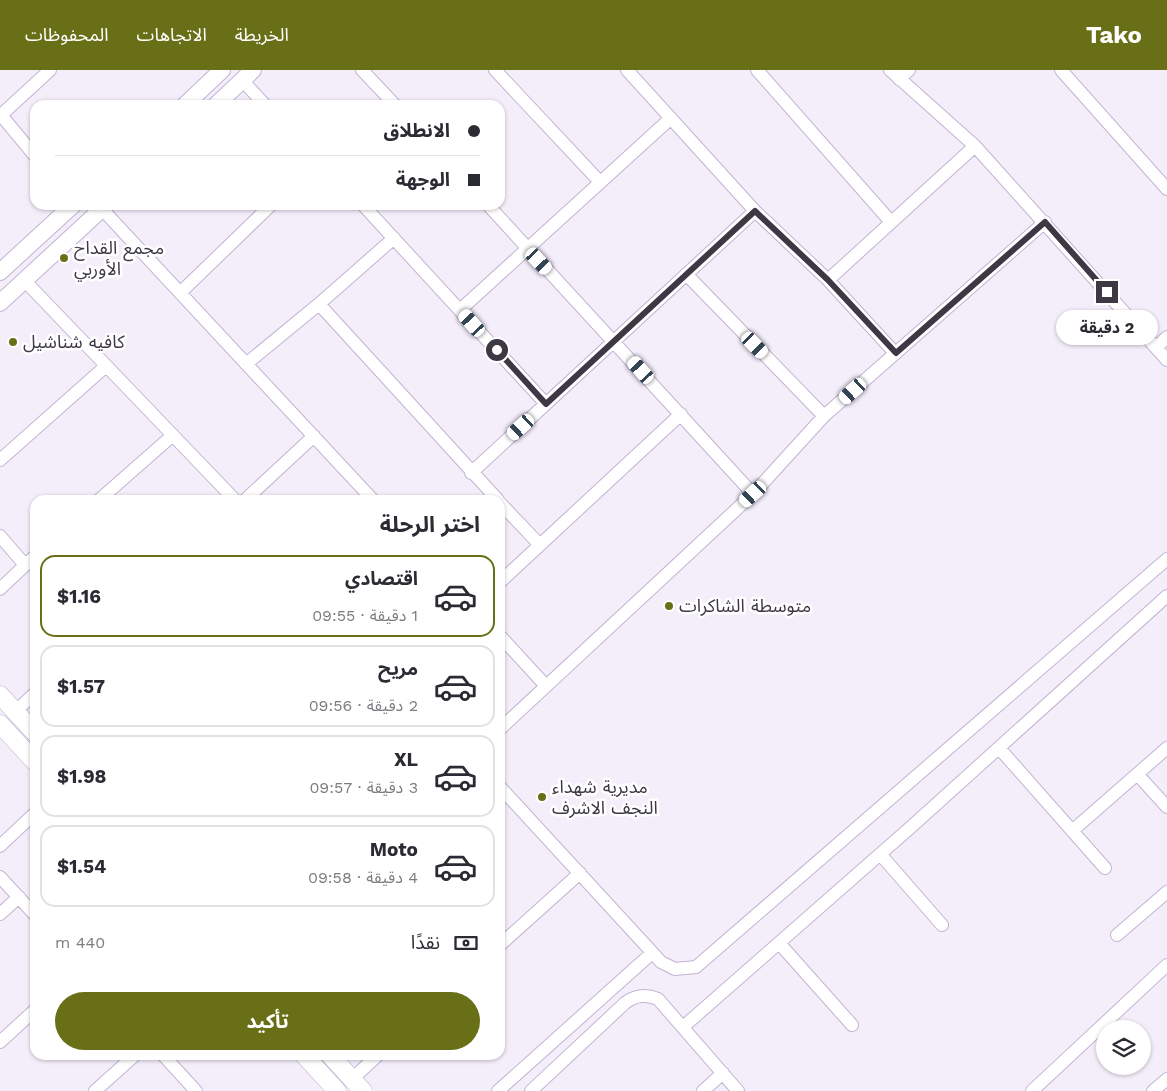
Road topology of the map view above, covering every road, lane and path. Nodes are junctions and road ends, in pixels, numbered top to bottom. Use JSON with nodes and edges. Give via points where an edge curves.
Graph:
{"nodes":[{"id":1,"x":50,"y":70,"type":"edge"},
{"id":2,"x":222,"y":70,"type":"edge"},
{"id":3,"x":362,"y":70,"type":"edge"},
{"id":4,"x":495,"y":70,"type":"edge"},
{"id":5,"x":627,"y":70,"type":"edge"},
{"id":6,"x":757,"y":70,"type":"edge"},
{"id":7,"x":909,"y":70,"type":"edge"},
{"id":8,"x":1061,"y":70,"type":"edge"},
{"id":9,"x":247,"y":75,"type":"edge"},
{"id":10,"x":894,"y":75,"type":"edge"},
{"id":11,"x":190,"y":100,"type":"edge"},
{"id":12,"x":221,"y":100,"type":"edge"},
{"id":13,"x":263,"y":100,"type":"edge"},
{"id":14,"x":390,"y":100,"type":"edge"},
{"id":15,"x":1,"y":115,"type":"edge"},
{"id":16,"x":671,"y":118,"type":"junction"},
{"id":17,"x":975,"y":146,"type":"junction"},
{"id":18,"x":30,"y":150,"type":"edge"},
{"id":19,"x":600,"y":182,"type":"junction"},
{"id":20,"x":1167,"y":189,"type":"edge"},
{"id":21,"x":68,"y":210,"type":"edge"},
{"id":22,"x":101,"y":210,"type":"edge"},
{"id":23,"x":107,"y":210,"type":"edge"},
{"id":24,"x":266,"y":210,"type":"edge"},
{"id":25,"x":367,"y":210,"type":"edge"},
{"id":26,"x":493,"y":210,"type":"edge"},
{"id":27,"x":755,"y":211,"type":"junction"},
{"id":28,"x":891,"y":222,"type":"junction"},
{"id":29,"x":1045,"y":222,"type":"junction"},
{"id":30,"x":394,"y":238,"type":"junction"},
{"id":31,"x":527,"y":247,"type":"junction"},
{"id":32,"x":0,"y":272,"type":"edge"},
{"id":33,"x":686,"y":274,"type":"junction"},
{"id":34,"x":24,"y":280,"type":"junction"},
{"id":35,"x":828,"y":280,"type":"junction"},
{"id":36,"x":180,"y":293,"type":"junction"},
{"id":37,"x":0,"y":303,"type":"edge"},
{"id":38,"x":319,"y":304,"type":"junction"},
{"id":39,"x":460,"y":310,"type":"junction"},
{"id":40,"x":1167,"y":337,"type":"edge"},
{"id":41,"x":614,"y":341,"type":"junction"},
{"id":42,"x":1156,"y":348,"type":"junction"},
{"id":43,"x":896,"y":353,"type":"junction"},
{"id":44,"x":1167,"y":360,"type":"edge"},
{"id":45,"x":246,"y":364,"type":"junction"},
{"id":46,"x":106,"y":366,"type":"junction"},
{"id":47,"x":546,"y":404,"type":"junction"},
{"id":48,"x":681,"y":414,"type":"junction"},
{"id":49,"x":824,"y":416,"type":"junction"},
{"id":50,"x":173,"y":436,"type":"junction"},
{"id":51,"x":314,"y":436,"type":"junction"},
{"id":52,"x":0,"y":460,"type":"edge"},
{"id":53,"x":471,"y":473,"type":"junction"},
{"id":54,"x":753,"y":494,"type":"junction"},
{"id":55,"x":105,"y":495,"type":"edge"},
{"id":56,"x":230,"y":495,"type":"edge"},
{"id":57,"x":250,"y":495,"type":"edge"},
{"id":58,"x":368,"y":495,"type":"edge"},
{"id":59,"x":493,"y":495,"type":"edge"},
{"id":60,"x":505,"y":507,"type":"edge"},
{"id":61,"x":0,"y":536,"type":"edge"},
{"id":62,"x":540,"y":544,"type":"junction"},
{"id":63,"x":30,"y":560,"type":"edge"},
{"id":64,"x":1167,"y":560,"type":"edge"},
{"id":65,"x":25,"y":565,"type":"junction"},
{"id":66,"x":505,"y":577,"type":"edge"},
{"id":67,"x":0,"y":589,"type":"edge"},
{"id":68,"x":1167,"y":596,"type":"edge"},
{"id":69,"x":505,"y":641,"type":"edge"},
{"id":70,"x":546,"y":686,"type":"junction"},
{"id":71,"x":0,"y":695,"type":"edge"},
{"id":72,"x":30,"y":698,"type":"edge"},
{"id":73,"x":15,"y":712,"type":"junction"},
{"id":74,"x":0,"y":724,"type":"edge"},
{"id":75,"x":505,"y":724,"type":"edge"},
{"id":76,"x":30,"y":728,"type":"edge"},
{"id":77,"x":999,"y":748,"type":"junction"},
{"id":78,"x":1167,"y":748,"type":"edge"},
{"id":79,"x":30,"y":757,"type":"edge"},
{"id":80,"x":1137,"y":774,"type":"junction"},
{"id":81,"x":505,"y":792,"type":"edge"},
{"id":82,"x":1167,"y":807,"type":"edge"},
{"id":83,"x":30,"y":818,"type":"edge"},
{"id":84,"x":1072,"y":831,"type":"junction"},
{"id":85,"x":0,"y":846,"type":"edge"},
{"id":86,"x":880,"y":854,"type":"junction"},
{"id":87,"x":1105,"y":868,"type":"dead end"},
{"id":88,"x":580,"y":873,"type":"junction"},
{"id":89,"x":0,"y":878,"type":"edge"},
{"id":90,"x":1167,"y":892,"type":"edge"},
{"id":91,"x":18,"y":898,"type":"junction"},
{"id":92,"x":30,"y":910,"type":"edge"},
{"id":93,"x":0,"y":914,"type":"edge"},
{"id":94,"x":942,"y":925,"type":"dead end"},
{"id":95,"x":1116,"y":935,"type":"dead end"},
{"id":96,"x":505,"y":939,"type":"edge"},
{"id":97,"x":779,"y":943,"type":"junction"},
{"id":98,"x":652,"y":953,"type":"junction"},
{"id":99,"x":1167,"y":965,"type":"edge"},
{"id":100,"x":30,"y":1015,"type":"edge"},
{"id":101,"x":852,"y":1025,"type":"dead end"},
{"id":102,"x":683,"y":1027,"type":"junction"},
{"id":103,"x":0,"y":1042,"type":"edge"},
{"id":104,"x":129,"y":1060,"type":"edge"},
{"id":105,"x":171,"y":1060,"type":"edge"},
{"id":106,"x":309,"y":1060,"type":"edge"},
{"id":107,"x":334,"y":1060,"type":"edge"},
{"id":108,"x":374,"y":1060,"type":"edge"},
{"id":109,"x":723,"y":1073,"type":"junction"},
{"id":110,"x":1167,"y":1079,"type":"edge"},
{"id":111,"x":357,"y":1085,"type":"edge"},
{"id":112,"x":95,"y":1091,"type":"edge"},
{"id":113,"x":196,"y":1091,"type":"edge"},
{"id":114,"x":337,"y":1091,"type":"edge"},
{"id":115,"x":498,"y":1091,"type":"edge"},
{"id":116,"x":531,"y":1091,"type":"edge"},
{"id":117,"x":703,"y":1091,"type":"edge"},
{"id":118,"x":738,"y":1091,"type":"edge"},
{"id":119,"x":1032,"y":1091,"type":"edge"},
{"id":120,"x":1153,"y":1091,"type":"edge"}],
"edges":[{"from":1,"to":15,"type":"street"},
{"from":2,"to":11,"type":"street"},
{"from":3,"to":14,"type":"street"},
{"from":4,"to":19,"type":"street"},
{"from":5,"to":16,"type":"street"},
{"from":6,"to":28,"type":"street"},
{"from":7,"to":10,"type":"street"},
{"from":8,"to":20,"type":"street"},
{"from":9,"to":12,"type":"street"},
{"from":9,"to":13,"type":"street"},
{"from":10,"to":17,"type":"street"},
{"from":15,"to":18,"type":"street"},
{"from":16,"to":19,"type":"street"},
{"from":16,"to":27,"type":"street"},
{"from":17,"to":28,"type":"street"},
{"from":17,"to":29,"type":"street"},
{"from":19,"to":31,"type":"street"},
{"from":21,"to":32,"type":"street"},
{"from":22,"to":34,"type":"street"},
{"from":23,"to":36,"type":"street"},
{"from":24,"to":36,"type":"street"},
{"from":25,"to":30,"type":"street"},
{"from":26,"to":31,"type":"street"},
{"from":27,"to":33,"type":"street"},
{"from":27,"to":35,"type":"street"},
{"from":28,"to":35,"type":"street"},
{"from":29,"to":42,"type":"street"},
{"from":29,"to":43,"type":"street"},
{"from":30,"to":38,"type":"street"},
{"from":30,"to":39,"type":"street"},
{"from":31,"to":39,"type":"street"},
{"from":31,"to":41,"type":"street"},
{"from":33,"to":41,"type":"street"},
{"from":33,"to":49,"type":"street"},
{"from":34,"to":37,"type":"street"},
{"from":34,"to":46,"type":"street"},
{"from":35,"to":43,"type":"street"},
{"from":36,"to":45,"type":"street"},
{"from":38,"to":45,"type":"street"},
{"from":38,"to":53,"type":"street"},
{"from":39,"to":47,"type":"street"},
{"from":40,"to":42,"type":"street"},
{"from":41,"to":47,"type":"street"},
{"from":41,"to":48,"type":"street"},
{"from":42,"to":44,"type":"street"},
{"from":43,"to":49,"type":"street"},
{"from":45,"to":51,"type":"street"},
{"from":46,"to":50,"type":"street"},
{"from":46,"to":52,"type":"street"},
{"from":47,"to":53,"type":"street"},
{"from":48,"to":54,"type":"street"},
{"from":48,"to":62,"type":"street"},
{"from":49,"to":54,"type":"street"},
{"from":50,"to":55,"type":"street"},
{"from":50,"to":56,"type":"street"},
{"from":51,"to":57,"type":"street"},
{"from":51,"to":58,"type":"street"},
{"from":53,"to":59,"type":"street"},
{"from":54,"to":70,"type":"street"},
{"from":60,"to":62,"type":"street"},
{"from":61,"to":65,"type":"street"},
{"from":62,"to":66,"type":"street"},
{"from":63,"to":65,"type":"street"},
{"from":64,"to":98,"type":"street","via":[[703,964],[690,969],[675,969]]},
{"from":65,"to":67,"type":"street"},
{"from":68,"to":77,"type":"street"},
{"from":69,"to":70,"type":"street"},
{"from":70,"to":75,"type":"street"},
{"from":71,"to":73,"type":"main road"},
{"from":72,"to":73,"type":"street"},
{"from":73,"to":76,"type":"main road"},
{"from":74,"to":79,"type":"main road"},
{"from":77,"to":84,"type":"street"},
{"from":77,"to":86,"type":"street"},
{"from":78,"to":80,"type":"street"},
{"from":80,"to":82,"type":"street"},
{"from":80,"to":84,"type":"street"},
{"from":81,"to":88,"type":"street"},
{"from":83,"to":85,"type":"street"},
{"from":84,"to":87,"type":"street"},
{"from":86,"to":94,"type":"street"},
{"from":86,"to":97,"type":"street"},
{"from":88,"to":96,"type":"street"},
{"from":88,"to":98,"type":"street"},
{"from":89,"to":91,"type":"street"},
{"from":90,"to":95,"type":"street"},
{"from":91,"to":92,"type":"street"},
{"from":91,"to":93,"type":"street"},
{"from":97,"to":101,"type":"street"},
{"from":97,"to":102,"type":"street"},
{"from":98,"to":115,"type":"street"},
{"from":99,"to":119,"type":"street"},
{"from":100,"to":103,"type":"street"},
{"from":102,"to":109,"type":"street"},
{"from":102,"to":116,"type":"street","via":[[658,998],[647,995],[635,997]]},
{"from":104,"to":112,"type":"street"},
{"from":105,"to":113,"type":"street"},
{"from":106,"to":114,"type":"main road"},
{"from":107,"to":111,"type":"main road"},
{"from":108,"to":111,"type":"street"},
{"from":109,"to":117,"type":"street"},
{"from":109,"to":118,"type":"street"},
{"from":110,"to":120,"type":"street"}]}
